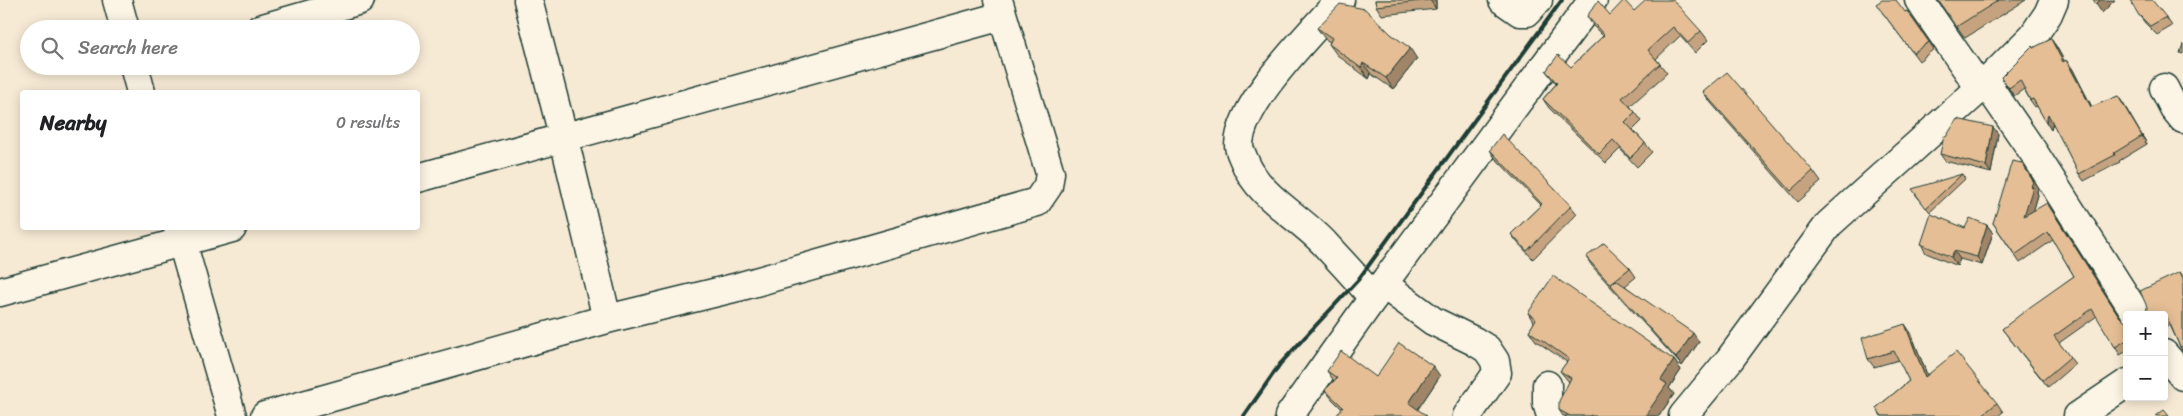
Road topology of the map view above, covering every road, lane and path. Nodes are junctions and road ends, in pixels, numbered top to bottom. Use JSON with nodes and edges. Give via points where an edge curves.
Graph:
{"nodes":[{"id":1,"x":118,"y":0,"type":"edge"},
{"id":2,"x":360,"y":0,"type":"edge"},
{"id":3,"x":528,"y":0,"type":"edge"},
{"id":4,"x":1340,"y":0,"type":"edge"},
{"id":5,"x":1503,"y":0,"type":"edge"},
{"id":6,"x":1538,"y":0,"type":"edge"},
{"id":7,"x":1594,"y":0,"type":"edge"},
{"id":8,"x":1919,"y":0,"type":"edge"},
{"id":9,"x":2054,"y":0,"type":"edge"},
{"id":10,"x":1000,"y":8,"type":"edge"},
{"id":11,"x":123,"y":20,"type":"edge"},
{"id":12,"x":291,"y":20,"type":"edge"},
{"id":13,"x":136,"y":75,"type":"edge"},
{"id":14,"x":1983,"y":86,"type":"junction"},
{"id":15,"x":2164,"y":88,"type":"dead end"},
{"id":16,"x":140,"y":90,"type":"edge"},
{"id":17,"x":2183,"y":119,"type":"edge"},
{"id":18,"x":564,"y":139,"type":"junction"},
{"id":19,"x":420,"y":177,"type":"edge"},
{"id":20,"x":215,"y":230,"type":"edge"},
{"id":21,"x":180,"y":234,"type":"edge"},
{"id":22,"x":1378,"y":291,"type":"junction"},
{"id":23,"x":0,"y":292,"type":"edge"},
{"id":24,"x":2133,"y":311,"type":"edge"},
{"id":25,"x":607,"y":320,"type":"junction"},
{"id":26,"x":2166,"y":356,"type":"edge"},
{"id":27,"x":2183,"y":376,"type":"edge"},
{"id":28,"x":1547,"y":385,"type":"dead end"},
{"id":29,"x":2123,"y":386,"type":"edge"},
{"id":30,"x":232,"y":416,"type":"edge"},
{"id":31,"x":265,"y":416,"type":"edge"},
{"id":32,"x":1289,"y":416,"type":"edge"},
{"id":33,"x":1468,"y":416,"type":"edge"},
{"id":34,"x":1551,"y":416,"type":"edge"},
{"id":35,"x":1683,"y":416,"type":"edge"},
{"id":36,"x":2078,"y":416,"type":"edge"}],
"edges":[{"from":1,"to":11,"type":"street"},
{"from":2,"to":12,"type":"street"},
{"from":3,"to":18,"type":"street"},
{"from":4,"to":22,"type":"street","via":[[1263,92],[1246,120],[1239,148],[1247,169],[1270,198]]},
{"from":5,"to":6,"type":"street","via":[[1520,12],[1527,12]]},
{"from":7,"to":22,"type":"street"},
{"from":8,"to":14,"type":"street"},
{"from":9,"to":14,"type":"street","via":[[2033,36]]},
{"from":10,"to":18,"type":"street"},
{"from":10,"to":25,"type":"street","via":[[1050,173],[1048,186],[1037,202],[738,287]]},
{"from":13,"to":16,"type":"street"},
{"from":14,"to":24,"type":"street","via":[[2034,153]]},
{"from":14,"to":35,"type":"street","via":[[1829,224],[1730,359]]},
{"from":15,"to":17,"type":"street"},
{"from":18,"to":19,"type":"street"},
{"from":18,"to":25,"type":"street"},
{"from":20,"to":21,"type":"street"},
{"from":21,"to":23,"type":"street"},
{"from":21,"to":30,"type":"street"},
{"from":22,"to":32,"type":"street"},
{"from":22,"to":33,"type":"street","via":[[1487,349],[1495,361],[1497,373]]},
{"from":25,"to":31,"type":"street"},
{"from":26,"to":27,"type":"street"},
{"from":28,"to":34,"type":"street"},
{"from":29,"to":36,"type":"street"}]}
